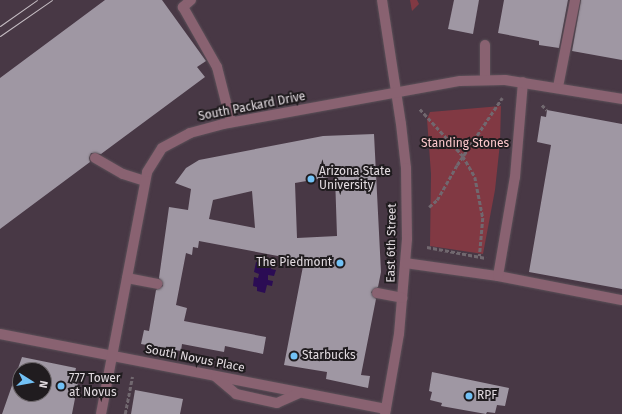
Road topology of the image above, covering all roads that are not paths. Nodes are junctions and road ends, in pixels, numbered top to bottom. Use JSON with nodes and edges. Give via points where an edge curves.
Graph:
{"nodes":[{"id":1,"x":192,"y":0,"type":"edge"},
{"id":2,"x":382,"y":0,"type":"edge"},
{"id":3,"x":575,"y":0,"type":"edge"},
{"id":4,"x":485,"y":45,"type":"dead end"},
{"id":5,"x":485,"y":80,"type":"junction"},
{"id":6,"x":523,"y":82,"type":"junction"},
{"id":7,"x":558,"y":87,"type":"junction"},
{"id":8,"x":398,"y":92,"type":"junction"},
{"id":9,"x":622,"y":99,"type":"edge"},
{"id":10,"x":231,"y":122,"type":"junction"},
{"id":11,"x":95,"y":158,"type":"dead end"},
{"id":12,"x":145,"y":181,"type":"junction"},
{"id":13,"x":405,"y":263,"type":"junction"},
{"id":14,"x":498,"y":276,"type":"junction"},
{"id":15,"x":127,"y":278,"type":"junction"},
{"id":16,"x":157,"y":284,"type":"dead end"},
{"id":17,"x":377,"y":293,"type":"dead end"},
{"id":18,"x":403,"y":298,"type":"junction"},
{"id":19,"x":622,"y":300,"type":"edge"},
{"id":20,"x":0,"y":334,"type":"edge"},
{"id":21,"x":112,"y":357,"type":"junction"},
{"id":22,"x":216,"y":377,"type":"junction"},
{"id":23,"x":298,"y":393,"type":"junction"},
{"id":24,"x":386,"y":412,"type":"edge"},
{"id":25,"x":101,"y":414,"type":"edge"}],
"edges":[{"from":1,"to":10,"type":"street","via":[[183,7],[217,67]]},
{"from":2,"to":8,"type":"street","name":"East 6th Street"},
{"from":3,"to":7,"type":"street"},
{"from":4,"to":5,"type":"street"},
{"from":5,"to":6,"type":"street","name":"South Packard Drive"},
{"from":5,"to":8,"type":"street","name":"South Packard Drive","via":[[460,81]]},
{"from":6,"to":7,"type":"street","name":"South Packard Drive"},
{"from":6,"to":14,"type":"street","via":[[515,177]]},
{"from":7,"to":9,"type":"street","name":"South Packard Drive"},
{"from":8,"to":10,"type":"street","name":"South Packard Drive"},
{"from":8,"to":13,"type":"street","name":"East 6th Street","via":[[406,168]]},
{"from":10,"to":12,"type":"street","name":"South Packard Drive","via":[[190,133],[162,148],[147,172]]},
{"from":11,"to":12,"type":"street","via":[[123,174]]},
{"from":12,"to":15,"type":"street","name":"South Packard Drive"},
{"from":13,"to":14,"type":"street"},
{"from":13,"to":18,"type":"street","name":"East 6th Street"},
{"from":14,"to":19,"type":"street"},
{"from":15,"to":16,"type":"street"},
{"from":15,"to":21,"type":"street","name":"South Packard Drive"},
{"from":17,"to":18,"type":"street"},
{"from":18,"to":24,"type":"street","name":"East 6th Street"},
{"from":20,"to":21,"type":"street","name":"South Novus Place"},
{"from":21,"to":22,"type":"street","name":"South Novus Place"},
{"from":21,"to":25,"type":"street","name":"South Packard Drive"},
{"from":22,"to":23,"type":"street","name":"South Novus Place"},
{"from":22,"to":23,"type":"street","via":[[236,394],[277,403]]},
{"from":23,"to":24,"type":"street","name":"South Novus Place"}]}
